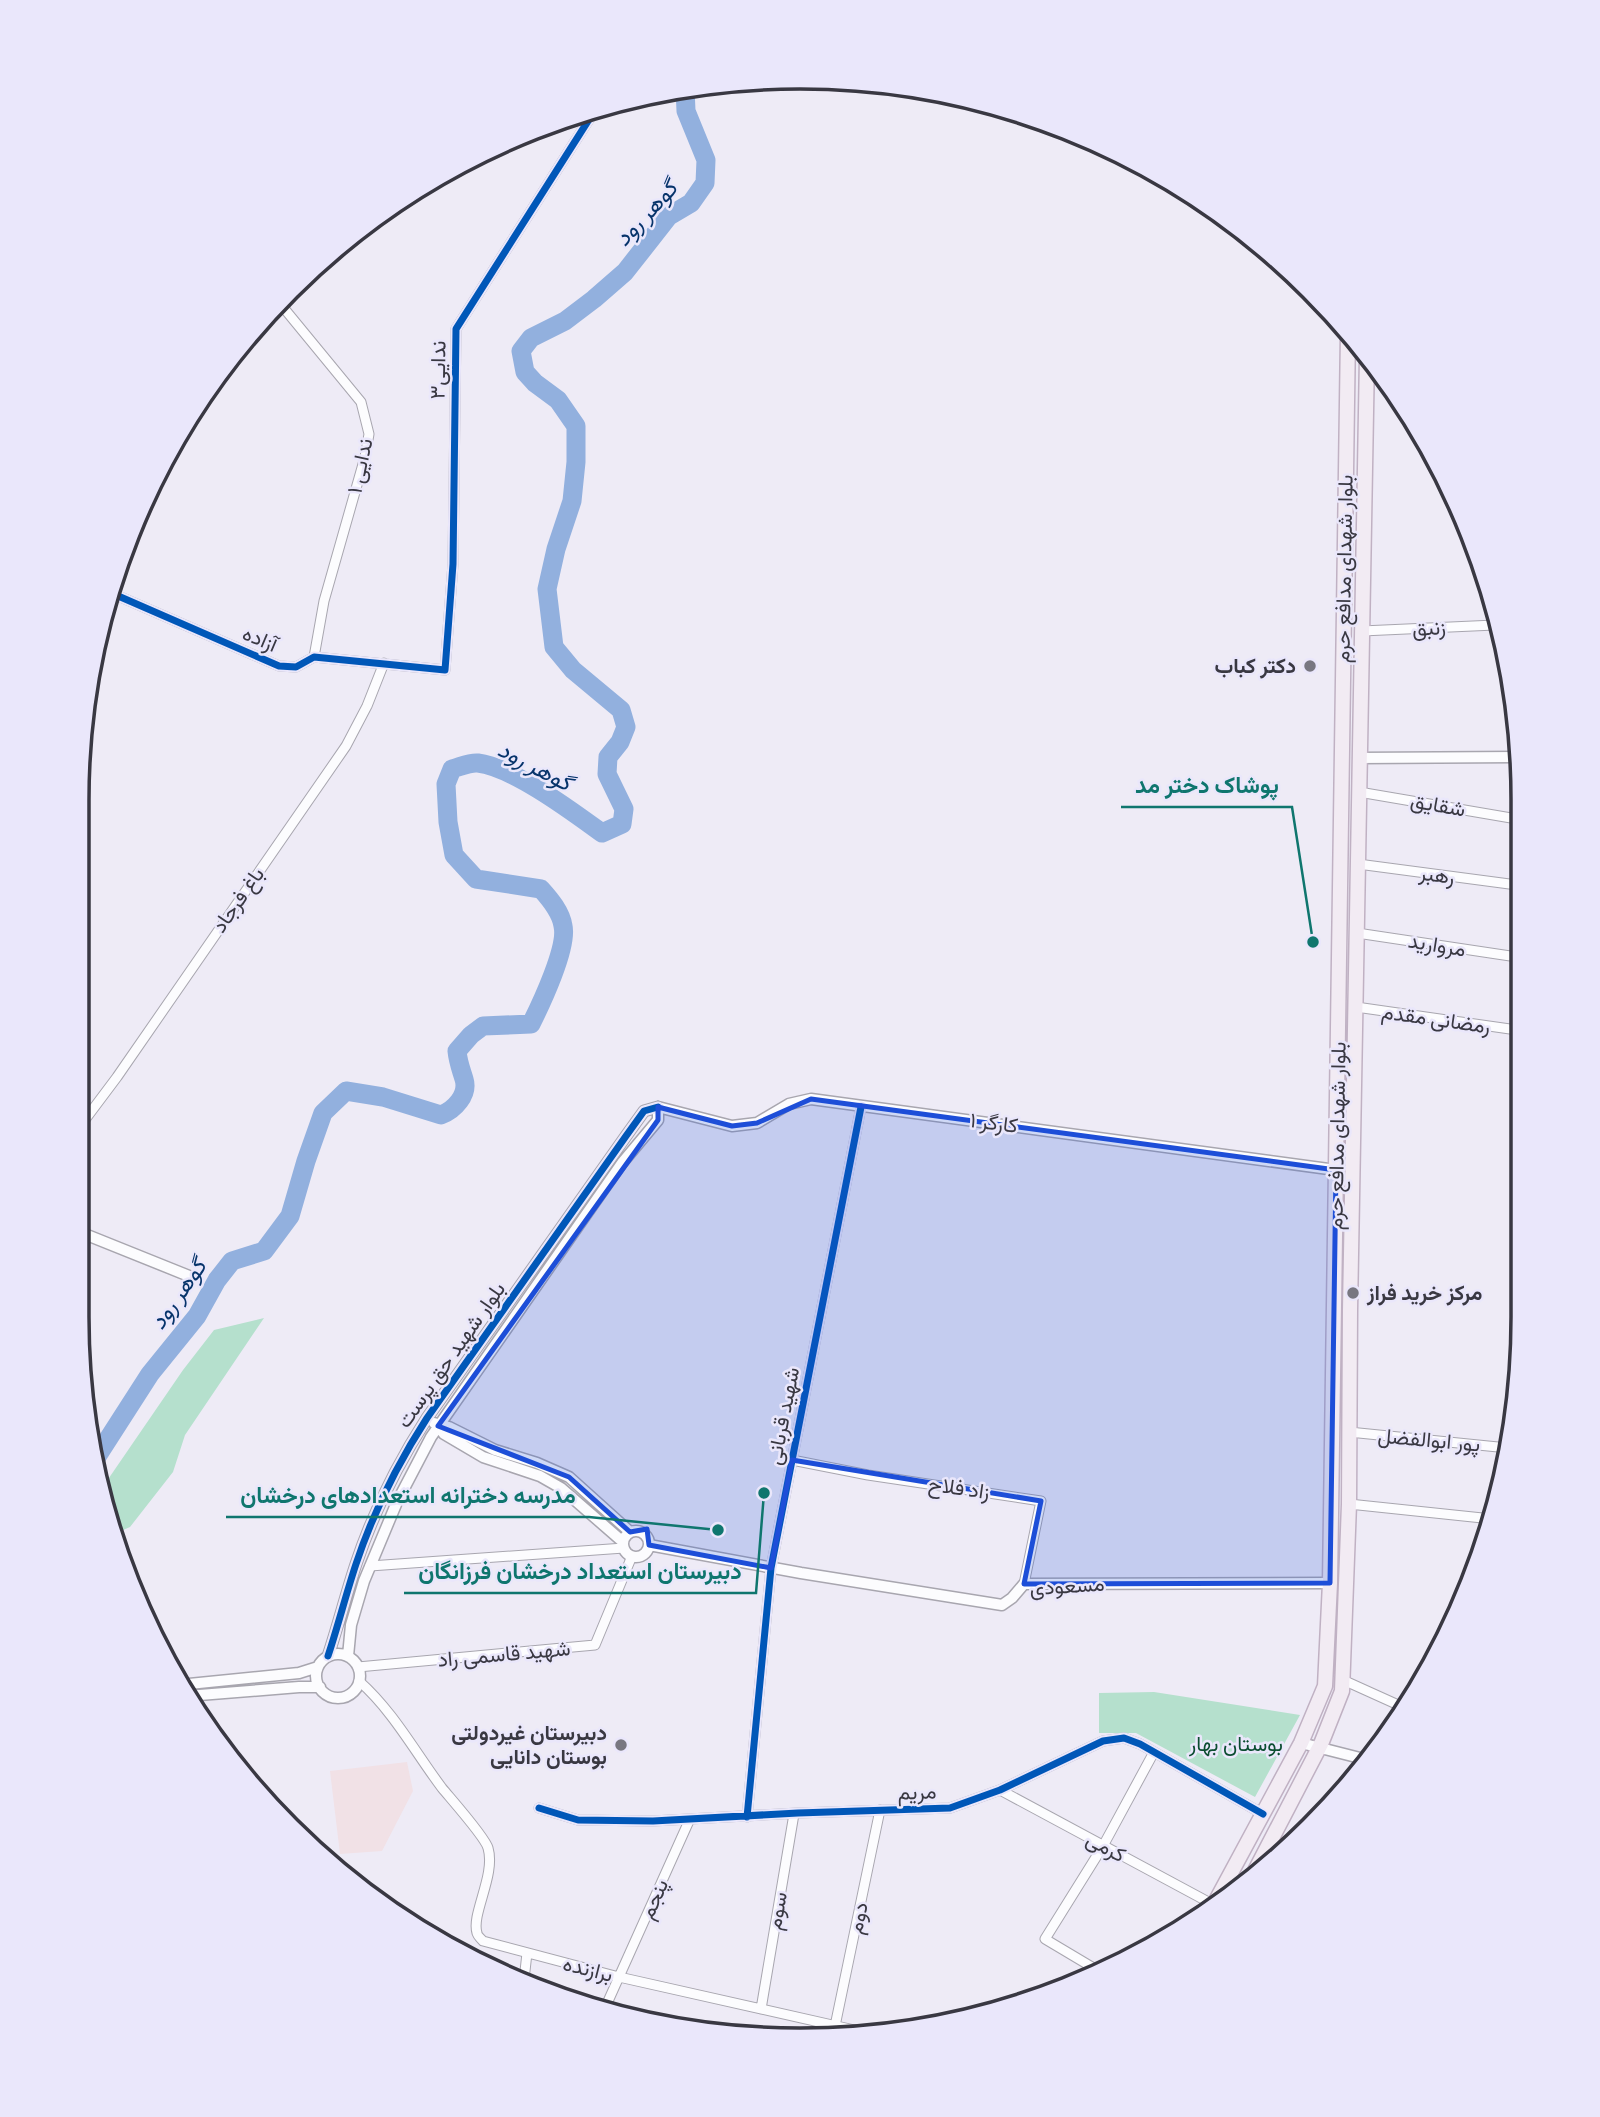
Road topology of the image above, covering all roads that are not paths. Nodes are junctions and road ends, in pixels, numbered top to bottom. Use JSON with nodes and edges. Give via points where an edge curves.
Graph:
{"nodes":[{"id":1,"x":586,"y":123,"type":"edge"},
{"id":2,"x":286,"y":309,"type":"edge"},
{"id":3,"x":1348,"y":348,"type":"edge"},
{"id":4,"x":1367,"y":371,"type":"edge"},
{"id":5,"x":119,"y":596,"type":"edge"},
{"id":6,"x":1489,"y":625,"type":"edge"},
{"id":7,"x":1362,"y":631,"type":"junction"},
{"id":8,"x":314,"y":657,"type":"junction"},
{"id":9,"x":384,"y":663,"type":"junction"},
{"id":10,"x":445,"y":670,"type":"joint"},
{"id":11,"x":1359,"y":758,"type":"junction"},
{"id":12,"x":1509,"y":758,"type":"edge"},
{"id":13,"x":1359,"y":792,"type":"junction"},
{"id":14,"x":1511,"y":818,"type":"edge"},
{"id":15,"x":1358,"y":864,"type":"junction"},
{"id":16,"x":1511,"y":884,"type":"edge"},
{"id":17,"x":1357,"y":933,"type":"junction"},
{"id":18,"x":1511,"y":956,"type":"edge"},
{"id":19,"x":1356,"y":1007,"type":"junction"},
{"id":20,"x":1511,"y":1029,"type":"edge"},
{"id":21,"x":658,"y":1107,"type":"junction"},
{"id":22,"x":861,"y":1107,"type":"junction"},
{"id":23,"x":89,"y":1114,"type":"edge"},
{"id":24,"x":1336,"y":1170,"type":"junction"},
{"id":25,"x":89,"y":1236,"type":"edge"},
{"id":26,"x":548,"y":1247,"type":"junction"},
{"id":27,"x":558,"y":1254,"type":"junction"},
{"id":28,"x":189,"y":1276,"type":"dead end"},
{"id":29,"x":502,"y":1313,"type":"junction"},
{"id":30,"x":512,"y":1320,"type":"junction"},
{"id":31,"x":427,"y":1419,"type":"junction"},
{"id":32,"x":438,"y":1426,"type":"junction"},
{"id":33,"x":1349,"y":1432,"type":"junction"},
{"id":34,"x":1499,"y":1447,"type":"edge"},
{"id":35,"x":792,"y":1460,"type":"junction"},
{"id":36,"x":1349,"y":1504,"type":"junction"},
{"id":37,"x":1482,"y":1518,"type":"edge"},
{"id":38,"x":373,"y":1522,"type":"junction"},
{"id":39,"x":386,"y":1527,"type":"junction"},
{"id":40,"x":627,"y":1544,"type":"junction"},
{"id":41,"x":649,"y":1545,"type":"junction"},
{"id":42,"x":370,"y":1566,"type":"junction"},
{"id":43,"x":771,"y":1568,"type":"junction"},
{"id":44,"x":1330,"y":1583,"type":"junction"},
{"id":45,"x":1024,"y":1584,"type":"junction"},
{"id":46,"x":328,"y":1656,"type":"junction"},
{"id":47,"x":348,"y":1657,"type":"junction"},
{"id":48,"x":318,"y":1667,"type":"junction"},
{"id":49,"x":358,"y":1667,"type":"junction"},
{"id":50,"x":1343,"y":1680,"type":"junction"},
{"id":51,"x":359,"y":1681,"type":"junction"},
{"id":52,"x":191,"y":1684,"type":"edge"},
{"id":53,"x":320,"y":1688,"type":"junction"},
{"id":54,"x":198,"y":1695,"type":"edge"},
{"id":55,"x":1396,"y":1704,"type":"edge"},
{"id":56,"x":1325,"y":1734,"type":"junction"},
{"id":57,"x":1301,"y":1743,"type":"junction"},
{"id":58,"x":1319,"y":1749,"type":"junction"},
{"id":59,"x":1154,"y":1752,"type":"junction"},
{"id":60,"x":1334,"y":1752,"type":"junction"},
{"id":61,"x":1358,"y":1758,"type":"edge"},
{"id":62,"x":1000,"y":1790,"type":"junction"},
{"id":63,"x":539,"y":1808,"type":"dead end"},
{"id":64,"x":880,"y":1810,"type":"junction"},
{"id":65,"x":794,"y":1814,"type":"junction"},
{"id":66,"x":1263,"y":1814,"type":"junction"},
{"id":67,"x":747,"y":1817,"type":"junction"},
{"id":68,"x":689,"y":1821,"type":"junction"},
{"id":69,"x":1103,"y":1846,"type":"junction"},
{"id":70,"x":1267,"y":1853,"type":"edge"},
{"id":71,"x":1223,"y":1888,"type":"edge"},
{"id":72,"x":1203,"y":1903,"type":"edge"},
{"id":73,"x":527,"y":1954,"type":"junction"},
{"id":74,"x":1090,"y":1966,"type":"edge"},
{"id":75,"x":525,"y":1973,"type":"edge"},
{"id":76,"x":619,"y":1977,"type":"junction"},
{"id":77,"x":608,"y":2001,"type":"edge"},
{"id":78,"x":761,"y":2009,"type":"junction"},
{"id":79,"x":835,"y":2025,"type":"junction"},
{"id":80,"x":840,"y":2026,"type":"edge"}],
"edges":[{"from":1,"to":10,"type":"street","name":"ندایی۳","via":[[456,329],[453,564]]},
{"from":2,"to":8,"type":"street","name":"ندایی ۱","via":[[361,401],[369,434],[324,601]]},
{"from":3,"to":24,"type":"main road","name":"بلوار شهدای مدافع حرم"},
{"from":4,"to":7,"type":"main road","name":"بلوار شهدای مدافع حرم"},
{"from":5,"to":8,"type":"street","name":"آزاده","via":[[279,666],[296,667]]},
{"from":6,"to":7,"type":"street","name":"زنبق"},
{"from":7,"to":11,"type":"main road","name":"بلوار شهدای مدافع حرم"},
{"from":8,"to":9,"type":"street","name":"آزاده"},
{"from":9,"to":10,"type":"street","name":"آزاده"},
{"from":9,"to":23,"type":"street","name":"باغ فرجاد","via":[[346,746]]},
{"from":11,"to":12,"type":"street"},
{"from":11,"to":13,"type":"main road","name":"بلوار شهدای مدافع حرم"},
{"from":13,"to":14,"type":"street","name":"شقایق"},
{"from":13,"to":15,"type":"main road","name":"بلوار شهدای مدافع حرم"},
{"from":15,"to":16,"type":"street","name":"رهبر"},
{"from":15,"to":17,"type":"main road","name":"بلوار شهدای مدافع حرم"},
{"from":17,"to":18,"type":"street","name":"مروارید"},
{"from":17,"to":19,"type":"main road","name":"بلوار شهدای مدافع حرم"},
{"from":19,"to":20,"type":"street","name":"رمضانی مقدم"},
{"from":19,"to":33,"type":"main road","name":"بلوار شهدای مدافع حرم"},
{"from":21,"to":22,"type":"street","name":"کارگر ۱","via":[[732,1126],[757,1123],[789,1104],[811,1099]]},
{"from":21,"to":26,"type":"street","name":"بلوار شهید حق پرست","via":[[644,1111]]},
{"from":21,"to":27,"type":"street","name":"بلوار شهید حق پرست","via":[[658,1119]]},
{"from":22,"to":24,"type":"street","name":"کارگر ۱"},
{"from":22,"to":35,"type":"street","name":"شهید قربانی"},
{"from":24,"to":44,"type":"main road","name":"بلوار شهدای مدافع حرم"},
{"from":25,"to":28,"type":"street"},
{"from":26,"to":27,"type":"street"},
{"from":26,"to":29,"type":"street","name":"بلوار شهید حق پرست"},
{"from":27,"to":30,"type":"street","name":"بلوار شهید حق پرست"},
{"from":29,"to":30,"type":"street"},
{"from":29,"to":31,"type":"street","name":"بلوار شهید حق پرست"},
{"from":30,"to":32,"type":"street","name":"بلوار شهید حق پرست"},
{"from":31,"to":32,"type":"street"},
{"from":31,"to":38,"type":"street","name":"بلوار شهید حق پرست"},
{"from":32,"to":39,"type":"street","name":"بلوار شهید حق پرست"},
{"from":32,"to":40,"type":"street","via":[[444,1434],[493,1455],[569,1477]]},
{"from":33,"to":34,"type":"street","name":"پور ابوالفضل"},
{"from":33,"to":36,"type":"main road","name":"بلوار شهدای مدافع حرم"},
{"from":35,"to":43,"type":"street","name":"شهید قربانی"},
{"from":35,"to":45,"type":"street","name":"زاد فلاح","via":[[1041,1501]]},
{"from":36,"to":37,"type":"street"},
{"from":36,"to":50,"type":"main road","name":"بلوار شهدای مدافع حرم"},
{"from":38,"to":39,"type":"street"},
{"from":38,"to":46,"type":"street","name":"بلوار شهید حق پرست"},
{"from":39,"to":42,"type":"street","name":"بلوار شهید حق پرست"},
{"from":40,"to":41,"type":"street","via":[[640,1556]]},
{"from":40,"to":41,"type":"street","via":[[638,1531],[645,1534]]},
{"from":40,"to":42,"type":"street"},
{"from":40,"to":49,"type":"street","name":"شهید قاسمی راد","via":[[595,1646]]},
{"from":41,"to":43,"type":"street"},
{"from":42,"to":47,"type":"street","name":"بلوار شهید حق پرست","via":[[351,1625]]},
{"from":43,"to":45,"type":"street","name":"مسعودی","via":[[1002,1605]]},
{"from":43,"to":67,"type":"street","name":"شهید قربانی"},
{"from":44,"to":45,"type":"street","name":"مسعودی"},
{"from":44,"to":57,"type":"main road","name":"بلوار شهدای مدافع حرم","via":[[1325,1686]]},
{"from":46,"to":47,"type":"street"},
{"from":46,"to":48,"type":"street"},
{"from":47,"to":49,"type":"street"},
{"from":48,"to":52,"type":"street"},
{"from":48,"to":53,"type":"street"},
{"from":49,"to":51,"type":"street"},
{"from":50,"to":55,"type":"street"},
{"from":50,"to":56,"type":"main road","name":"بلوار شهدای مدافع حرم"},
{"from":51,"to":53,"type":"street","via":[[345,1696],[331,1696]]},
{"from":51,"to":73,"type":"street","name":"برازنده","via":[[488,1846],[489,1868],[477,1934],[483,1941]]},
{"from":53,"to":54,"type":"street"},
{"from":56,"to":58,"type":"main road","name":"بلوار شهدای مدافع حرم"},
{"from":56,"to":60,"type":"street"},
{"from":57,"to":58,"type":"street"},
{"from":57,"to":66,"type":"main road","name":"بلوار شهدای مدافع حرم"},
{"from":58,"to":60,"type":"street"},
{"from":58,"to":70,"type":"main road","name":"بلوار شهدای مدافع حرم"},
{"from":59,"to":62,"type":"street","name":"مریم","via":[[1124,1738],[1103,1741]]},
{"from":59,"to":66,"type":"street","name":"مریم"},
{"from":59,"to":69,"type":"street"},
{"from":60,"to":61,"type":"street"},
{"from":62,"to":64,"type":"street","name":"مریم","via":[[950,1808]]},
{"from":62,"to":69,"type":"street","name":"کرمی"},
{"from":63,"to":68,"type":"street","name":"مریم","via":[[578,1820]]},
{"from":64,"to":65,"type":"street","name":"مریم"},
{"from":64,"to":79,"type":"street","name":"دوم"},
{"from":65,"to":67,"type":"street","name":"مریم"},
{"from":65,"to":78,"type":"street","name":"سوم"},
{"from":66,"to":71,"type":"main road","name":"بلوار شهدای مدافع حرم"},
{"from":67,"to":68,"type":"street","name":"مریم"},
{"from":68,"to":76,"type":"street","name":"پنجم"},
{"from":69,"to":72,"type":"street","name":"کرمی"},
{"from":69,"to":74,"type":"street","via":[[1045,1939]]},
{"from":73,"to":75,"type":"street"},
{"from":73,"to":76,"type":"street","name":"برازنده"},
{"from":76,"to":77,"type":"street","name":"پنجم"},
{"from":76,"to":78,"type":"street","name":"برازنده"},
{"from":78,"to":79,"type":"street","name":"برازنده"},
{"from":79,"to":80,"type":"street","name":"برازنده"}]}
